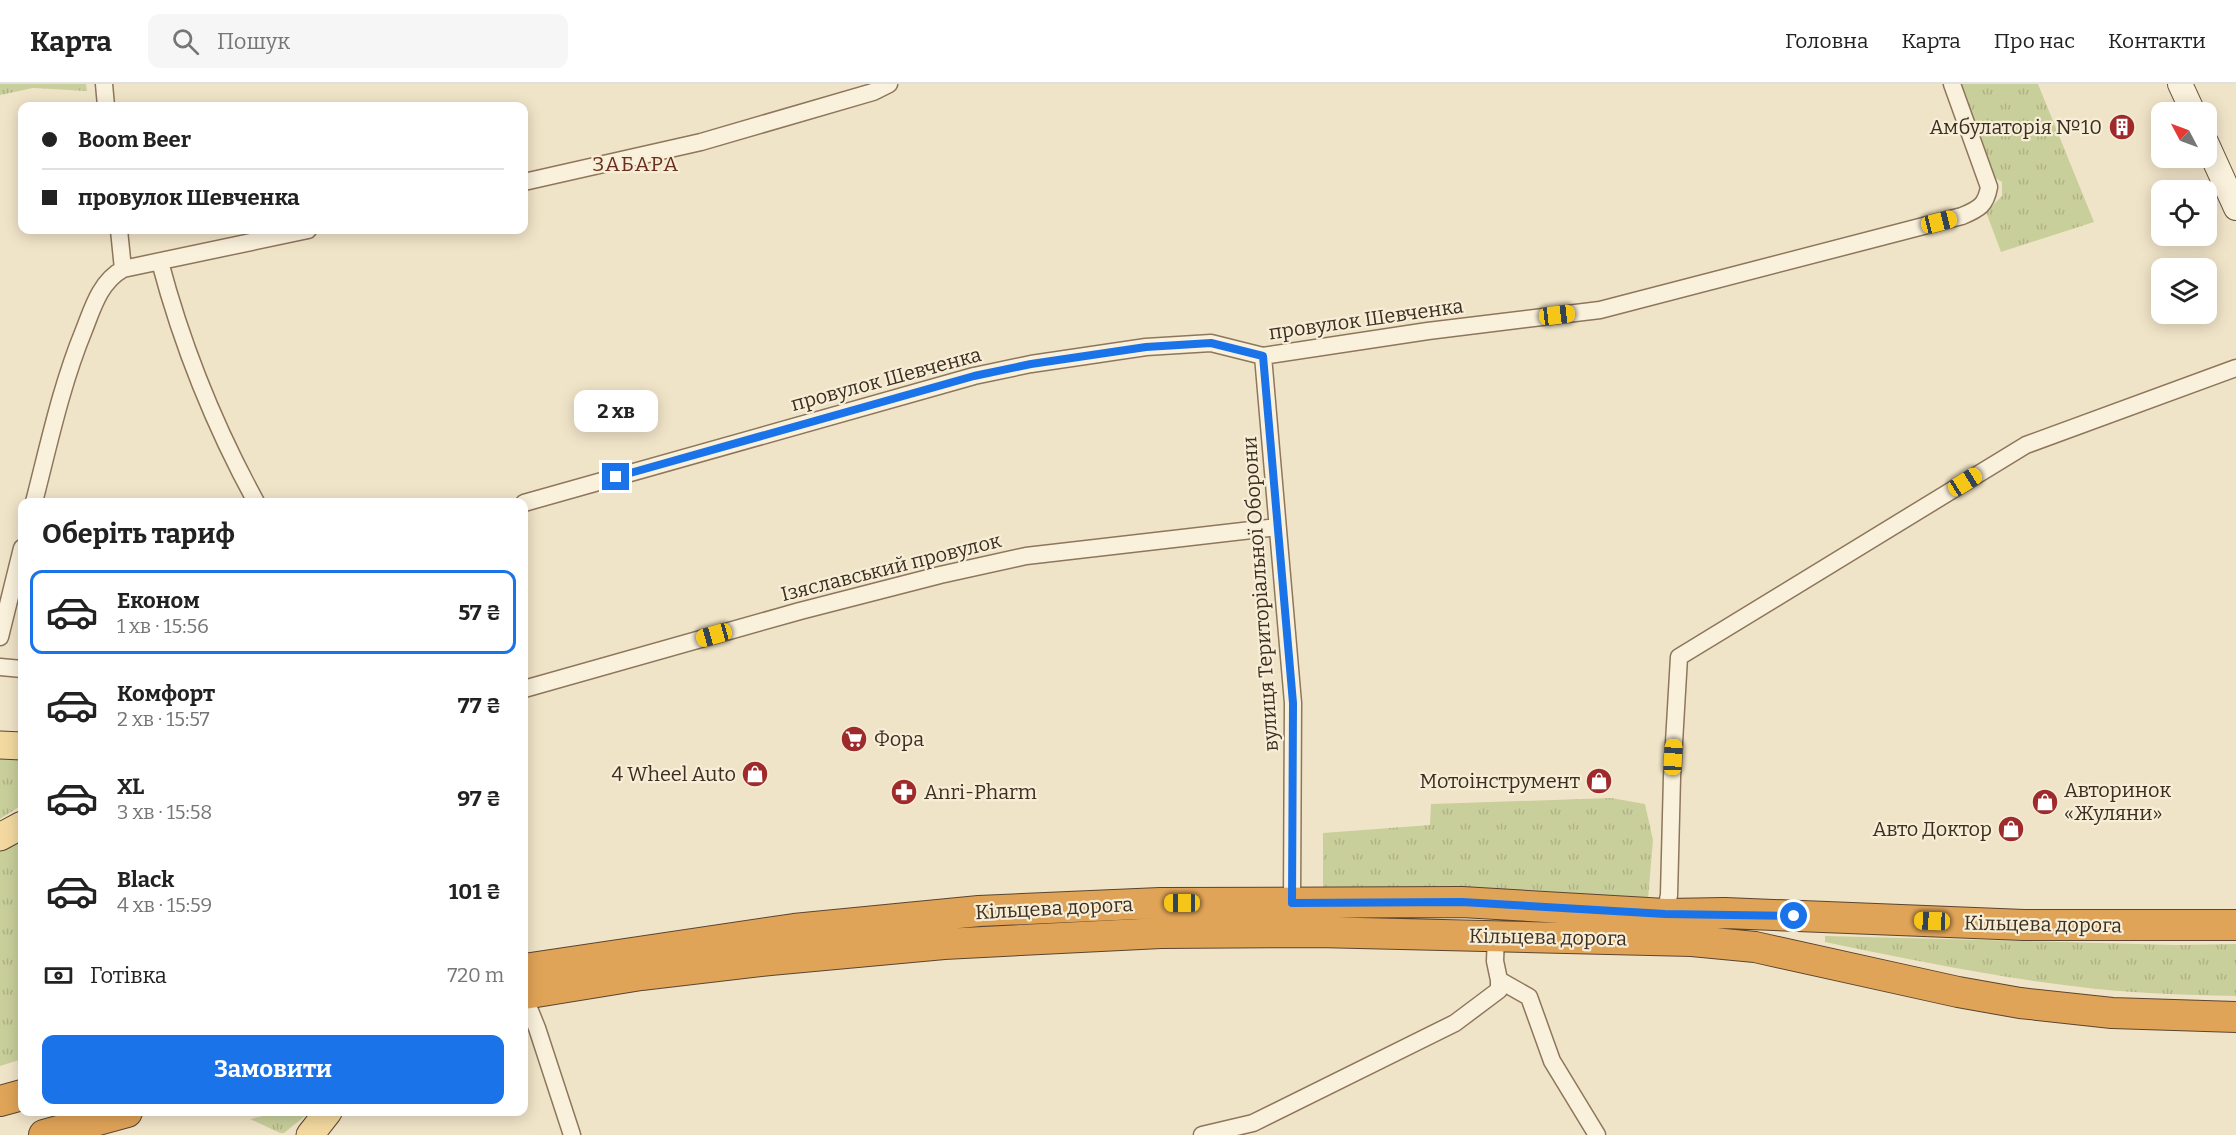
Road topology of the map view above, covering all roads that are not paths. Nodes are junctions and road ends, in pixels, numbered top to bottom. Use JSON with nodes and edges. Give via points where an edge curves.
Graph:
{"nodes":[{"id":1,"x":104,"y":84,"type":"edge"},
{"id":2,"x":889,"y":84,"type":"edge"},
{"id":3,"x":1952,"y":84,"type":"edge"},
{"id":4,"x":2181,"y":84,"type":"edge"},
{"id":5,"x":106,"y":102,"type":"edge"},
{"id":6,"x":2189,"y":102,"type":"edge"},
{"id":7,"x":2217,"y":166,"type":"edge"},
{"id":8,"x":528,"y":181,"type":"edge"},
{"id":9,"x":2236,"y":208,"type":"edge"},
{"id":10,"x":119,"y":234,"type":"edge"},
{"id":11,"x":290,"y":234,"type":"edge"},
{"id":12,"x":160,"y":262,"type":"junction"},
{"id":13,"x":123,"y":269,"type":"junction"},
{"id":14,"x":1263,"y":356,"type":"junction"},
{"id":15,"x":2236,"y":369,"type":"edge"},
{"id":16,"x":35,"y":498,"type":"edge"},
{"id":17,"x":254,"y":498,"type":"edge"},
{"id":18,"x":528,"y":502,"type":"edge"},
{"id":19,"x":1277,"y":527,"type":"junction"},
{"id":20,"x":18,"y":564,"type":"edge"},
{"id":21,"x":0,"y":637,"type":"edge"},
{"id":22,"x":0,"y":667,"type":"edge"},
{"id":23,"x":18,"y":669,"type":"edge"},
{"id":24,"x":528,"y":688,"type":"edge"},
{"id":25,"x":0,"y":746,"type":"edge"},
{"id":26,"x":18,"y":746,"type":"edge"},
{"id":27,"x":18,"y":827,"type":"edge"},
{"id":28,"x":0,"y":837,"type":"edge"},
{"id":29,"x":1292,"y":903,"type":"junction"},
{"id":30,"x":1665,"y":914,"type":"junction"},
{"id":31,"x":2236,"y":925,"type":"edge"},
{"id":32,"x":1496,"y":936,"type":"junction"},
{"id":33,"x":528,"y":968,"type":"edge"},
{"id":34,"x":1499,"y":980,"type":"junction"},
{"id":35,"x":528,"y":994,"type":"edge"},
{"id":36,"x":528,"y":1005,"type":"edge"},
{"id":37,"x":2236,"y":1017,"type":"edge"},
{"id":38,"x":18,"y":1096,"type":"edge"},
{"id":39,"x":0,"y":1101,"type":"edge"},
{"id":40,"x":113,"y":1116,"type":"edge"},
{"id":41,"x":325,"y":1116,"type":"edge"},
{"id":42,"x":44,"y":1135,"type":"edge"},
{"id":43,"x":310,"y":1135,"type":"edge"},
{"id":44,"x":572,"y":1135,"type":"edge"},
{"id":45,"x":1202,"y":1135,"type":"edge"},
{"id":46,"x":1597,"y":1135,"type":"edge"}],
"edges":[{"from":1,"to":5,"type":"street"},
{"from":2,"to":8,"type":"street","via":[[701,142]]},
{"from":3,"to":14,"type":"street","name":"провулок Шевченка","via":[[1989,187],[1980,209],[1600,310]]},
{"from":4,"to":6,"type":"street"},
{"from":7,"to":9,"type":"street"},
{"from":10,"to":13,"type":"street"},
{"from":11,"to":12,"type":"street"},
{"from":12,"to":13,"type":"street"},
{"from":12,"to":17,"type":"street","via":[[196,373]]},
{"from":13,"to":16,"type":"street","via":[[112,275],[96,299],[74,353]]},
{"from":14,"to":18,"type":"street","name":"провулок Шевченка","via":[[1211,343],[1146,347],[1031,364],[974,376]]},
{"from":14,"to":19,"type":"street","name":"вулиця Територіальної Оборони"},
{"from":15,"to":30,"type":"street","via":[[2026,445],[1679,657]]},
{"from":19,"to":24,"type":"street","name":"Ізяславський провулок","via":[[1016,558],[800,611]]},
{"from":19,"to":29,"type":"street","name":"вулиця Територіальної Оборони","via":[[1293,703]]},
{"from":20,"to":21,"type":"street"},
{"from":22,"to":23,"type":"street"},
{"from":25,"to":26,"type":"main road"},
{"from":27,"to":28,"type":"main road"},
{"from":29,"to":30,"type":"highway","name":"Кільцева дорога","via":[[1462,902]]},
{"from":29,"to":33,"type":"highway","name":"Кільцева дорога","via":[[1160,903],[980,911],[794,929]]},
{"from":30,"to":31,"type":"highway","name":"Кільцева дорога","via":[[2024,925]]},
{"from":32,"to":34,"type":"street"},
{"from":32,"to":35,"type":"highway","name":"Кільцева дорога","via":[[1161,933],[944,944],[665,972]]},
{"from":32,"to":37,"type":"highway","name":"Кільцева дорога","via":[[1692,941],[1755,947],[2020,1003],[2079,1011]]},
{"from":34,"to":45,"type":"street","via":[[1499,990],[1455,1023],[1253,1123]]},
{"from":34,"to":46,"type":"street","via":[[1529,997],[1552,1061]]},
{"from":36,"to":44,"type":"street"},
{"from":38,"to":39,"type":"highway"},
{"from":40,"to":42,"type":"highway"},
{"from":41,"to":43,"type":"main road"}]}
